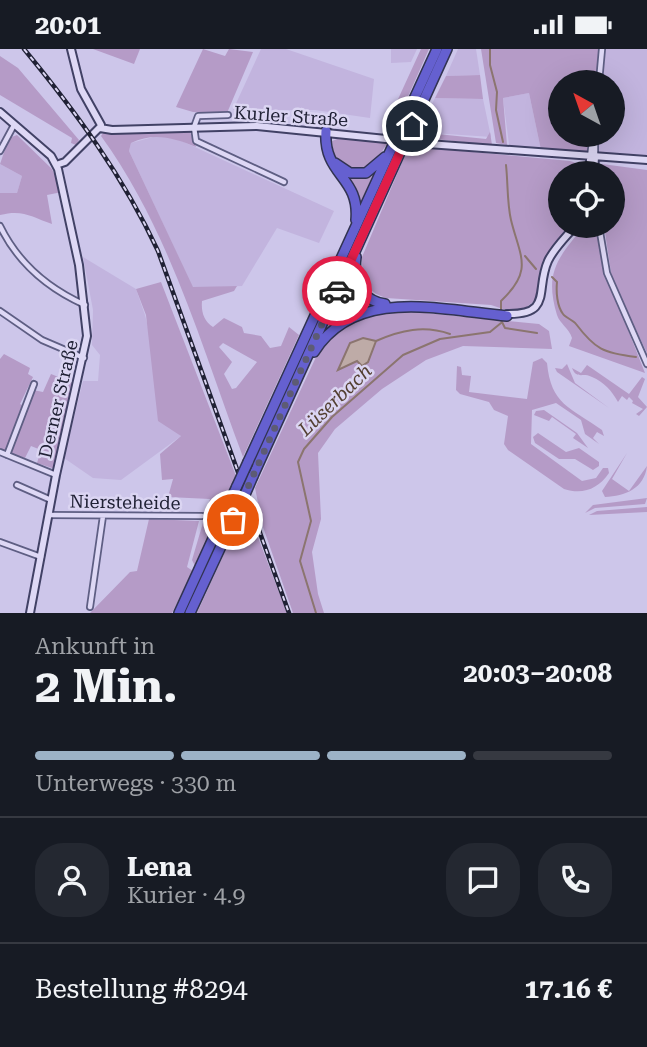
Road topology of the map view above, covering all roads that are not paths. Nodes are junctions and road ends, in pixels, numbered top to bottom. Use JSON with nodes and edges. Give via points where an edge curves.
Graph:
{"nodes":[{"id":1,"x":71,"y":49,"type":"edge"},
{"id":2,"x":437,"y":49,"type":"edge"},
{"id":3,"x":447,"y":49,"type":"edge"},
{"id":4,"x":602,"y":49,"type":"edge"},
{"id":5,"x":600,"y":70,"type":"edge"},
{"id":6,"x":0,"y":113,"type":"edge"},
{"id":7,"x":228,"y":115,"type":"dead end"},
{"id":8,"x":14,"y":125,"type":"junction"},
{"id":9,"x":101,"y":126,"type":"junction"},
{"id":10,"x":194,"y":127,"type":"junction"},
{"id":11,"x":329,"y":131,"type":"junction"},
{"id":12,"x":389,"y":143,"type":"junction"},
{"id":13,"x":593,"y":147,"type":"edge"},
{"id":14,"x":0,"y":151,"type":"edge"},
{"id":15,"x":592,"y":157,"type":"junction"},
{"id":16,"x":65,"y":160,"type":"junction"},
{"id":17,"x":647,"y":160,"type":"edge"},
{"id":18,"x":592,"y":161,"type":"edge"},
{"id":19,"x":53,"y":163,"type":"junction"},
{"id":20,"x":61,"y":180,"type":"junction"},
{"id":21,"x":284,"y":182,"type":"dead end"},
{"id":22,"x":0,"y":226,"type":"edge"},
{"id":23,"x":356,"y":227,"type":"junction"},
{"id":24,"x":566,"y":238,"type":"edge"},
{"id":25,"x":601,"y":238,"type":"edge"},
{"id":26,"x":356,"y":249,"type":"junction"},
{"id":27,"x":86,"y":305,"type":"junction"},
{"id":28,"x":0,"y":311,"type":"edge"},
{"id":29,"x":492,"y":314,"type":"junction"},
{"id":30,"x":507,"y":315,"type":"joint"},
{"id":31,"x":84,"y":358,"type":"junction"},
{"id":32,"x":646,"y":358,"type":"edge"},
{"id":33,"x":647,"y":364,"type":"edge"},
{"id":34,"x":34,"y":384,"type":"dead end"},
{"id":35,"x":292,"y":390,"type":"junction"},
{"id":36,"x":2,"y":455,"type":"edge"},
{"id":37,"x":56,"y":475,"type":"junction"},
{"id":38,"x":17,"y":485,"type":"dead end"},
{"id":39,"x":51,"y":500,"type":"junction"},
{"id":40,"x":48,"y":515,"type":"junction"},
{"id":41,"x":103,"y":516,"type":"junction"},
{"id":42,"x":202,"y":516,"type":"dead end"},
{"id":43,"x":0,"y":542,"type":"edge"},
{"id":44,"x":41,"y":557,"type":"junction"},
{"id":45,"x":90,"y":607,"type":"dead end"},
{"id":46,"x":30,"y":613,"type":"edge"},
{"id":47,"x":179,"y":613,"type":"edge"},
{"id":48,"x":190,"y":613,"type":"edge"}],
"edges":[{"from":1,"to":9,"type":"main road","via":[[81,89]]},
{"from":2,"to":12,"type":"highway"},
{"from":3,"to":26,"type":"highway"},
{"from":4,"to":5,"type":"street"},
{"from":6,"to":8,"type":"main road"},
{"from":7,"to":10,"type":"street","via":[[200,115]]},
{"from":8,"to":14,"type":"street"},
{"from":8,"to":19,"type":"main road"},
{"from":9,"to":10,"type":"main road","name":"Kurler Straße"},
{"from":9,"to":16,"type":"main road"},
{"from":10,"to":11,"type":"main road","name":"Kurler Straße"},
{"from":10,"to":21,"type":"street","via":[[198,143]]},
{"from":11,"to":12,"type":"main road","name":"Kurler Straße"},
{"from":11,"to":12,"type":"highway","via":[[332,157],[350,173],[374,169]]},
{"from":11,"to":23,"type":"highway","via":[[325,148],[329,162],[354,193]]},
{"from":12,"to":15,"type":"main road","name":"Kurler Straße","bridge":true},
{"from":12,"to":23,"type":"highway"},
{"from":13,"to":15,"type":"street"},
{"from":15,"to":17,"type":"main road","name":"Kurler Straße"},
{"from":15,"to":18,"type":"main road"},
{"from":16,"to":19,"type":"main road"},
{"from":16,"to":20,"type":"main road","name":"Derner Straße"},
{"from":19,"to":20,"type":"main road","name":"Derner Straße"},
{"from":20,"to":27,"type":"main road","name":"Derner Straße"},
{"from":22,"to":27,"type":"street","via":[[37,276]]},
{"from":23,"to":47,"type":"highway","bridge":true},
{"from":24,"to":30,"type":"main road","via":[[548,261],[538,304],[532,310]]},
{"from":25,"to":32,"type":"street","via":[[607,273]]},
{"from":26,"to":29,"type":"highway","via":[[356,279],[373,301]]},
{"from":26,"to":35,"type":"highway"},
{"from":27,"to":31,"type":"main road","name":"Derner Straße"},
{"from":28,"to":31,"type":"street","via":[[42,340]]},
{"from":29,"to":30,"type":"highway"},
{"from":29,"to":35,"type":"highway","via":[[383,307],[358,313],[327,335]]},
{"from":31,"to":37,"type":"main road","name":"Derner Straße"},
{"from":32,"to":33,"type":"street"},
{"from":34,"to":36,"type":"street"},
{"from":35,"to":48,"type":"highway","bridge":true},
{"from":36,"to":37,"type":"street"},
{"from":37,"to":39,"type":"main road","name":"Derner Straße"},
{"from":38,"to":39,"type":"street"},
{"from":39,"to":40,"type":"main road","name":"Derner Straße"},
{"from":40,"to":41,"type":"street","name":"Niersteheide"},
{"from":40,"to":44,"type":"main road","name":"Derner Straße"},
{"from":41,"to":42,"type":"street","name":"Niersteheide"},
{"from":41,"to":45,"type":"street"},
{"from":43,"to":44,"type":"street"},
{"from":44,"to":46,"type":"main road","name":"Derner Straße"}]}
